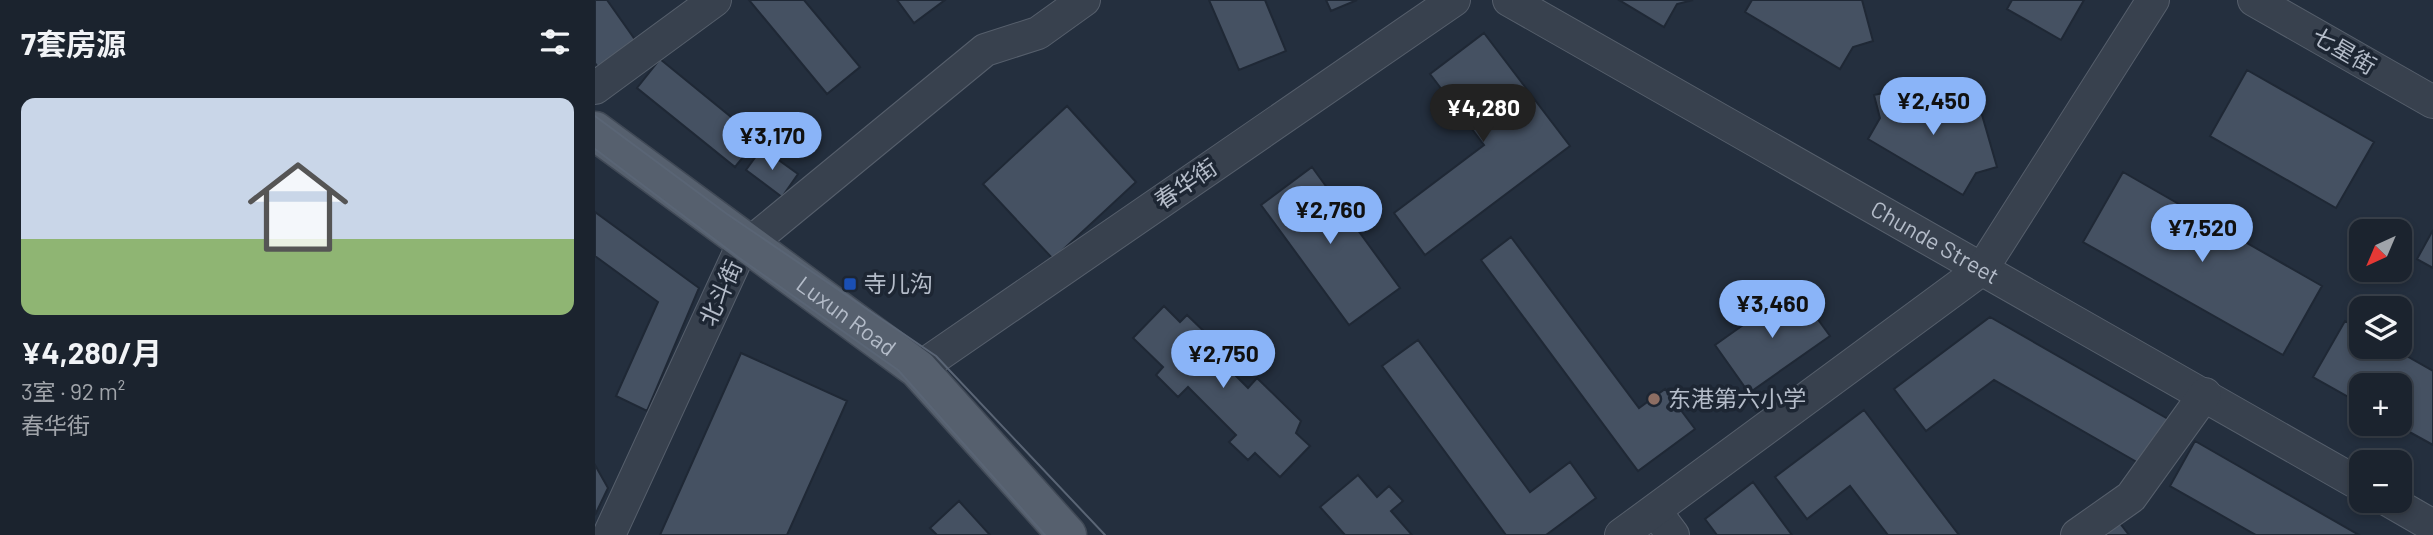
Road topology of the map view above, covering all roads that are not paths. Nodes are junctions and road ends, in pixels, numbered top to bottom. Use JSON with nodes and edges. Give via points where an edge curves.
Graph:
{"nodes":[{"id":1,"x":715,"y":0,"type":"edge"},
{"id":2,"x":1084,"y":0,"type":"edge"},
{"id":3,"x":1454,"y":0,"type":"edge"},
{"id":4,"x":1509,"y":0,"type":"edge"},
{"id":5,"x":2153,"y":0,"type":"edge"},
{"id":6,"x":2254,"y":0,"type":"edge"},
{"id":7,"x":595,"y":88,"type":"edge"},
{"id":8,"x":2433,"y":102,"type":"edge"},
{"id":9,"x":595,"y":131,"type":"edge"},
{"id":10,"x":744,"y":242,"type":"junction"},
{"id":11,"x":1982,"y":269,"type":"junction"},
{"id":12,"x":918,"y":369,"type":"junction"},
{"id":13,"x":2205,"y":394,"type":"junction"},
{"id":14,"x":2349,"y":478,"type":"edge"},
{"id":15,"x":2410,"y":513,"type":"edge"},
{"id":16,"x":1664,"y":523,"type":"edge"},
{"id":17,"x":2433,"y":526,"type":"edge"},
{"id":18,"x":609,"y":535,"type":"edge"},
{"id":19,"x":1067,"y":535,"type":"edge"},
{"id":20,"x":1621,"y":535,"type":"edge"},
{"id":21,"x":2077,"y":535,"type":"edge"}],
"edges":[{"from":1,"to":7,"type":"street"},
{"from":2,"to":10,"type":"street","name":"北斗街","via":[[1038,33],[985,50],[760,235]]},
{"from":3,"to":12,"type":"street","name":"春华街"},
{"from":4,"to":11,"type":"street","name":"Chunde Street"},
{"from":5,"to":11,"type":"street"},
{"from":6,"to":8,"type":"street","name":"七星街"},
{"from":9,"to":10,"type":"main road","name":"Luxun Road"},
{"from":10,"to":12,"type":"main road","name":"Luxun Road"},
{"from":10,"to":18,"type":"street","name":"北斗街"},
{"from":11,"to":13,"type":"street","name":"Chunde Street"},
{"from":11,"to":16,"type":"street"},
{"from":12,"to":19,"type":"main road","name":"Luxun Road"},
{"from":13,"to":14,"type":"street","name":"Chunde Street"},
{"from":13,"to":21,"type":"street","via":[[2131,498]]},
{"from":15,"to":17,"type":"street"},
{"from":16,"to":20,"type":"street"}]}
